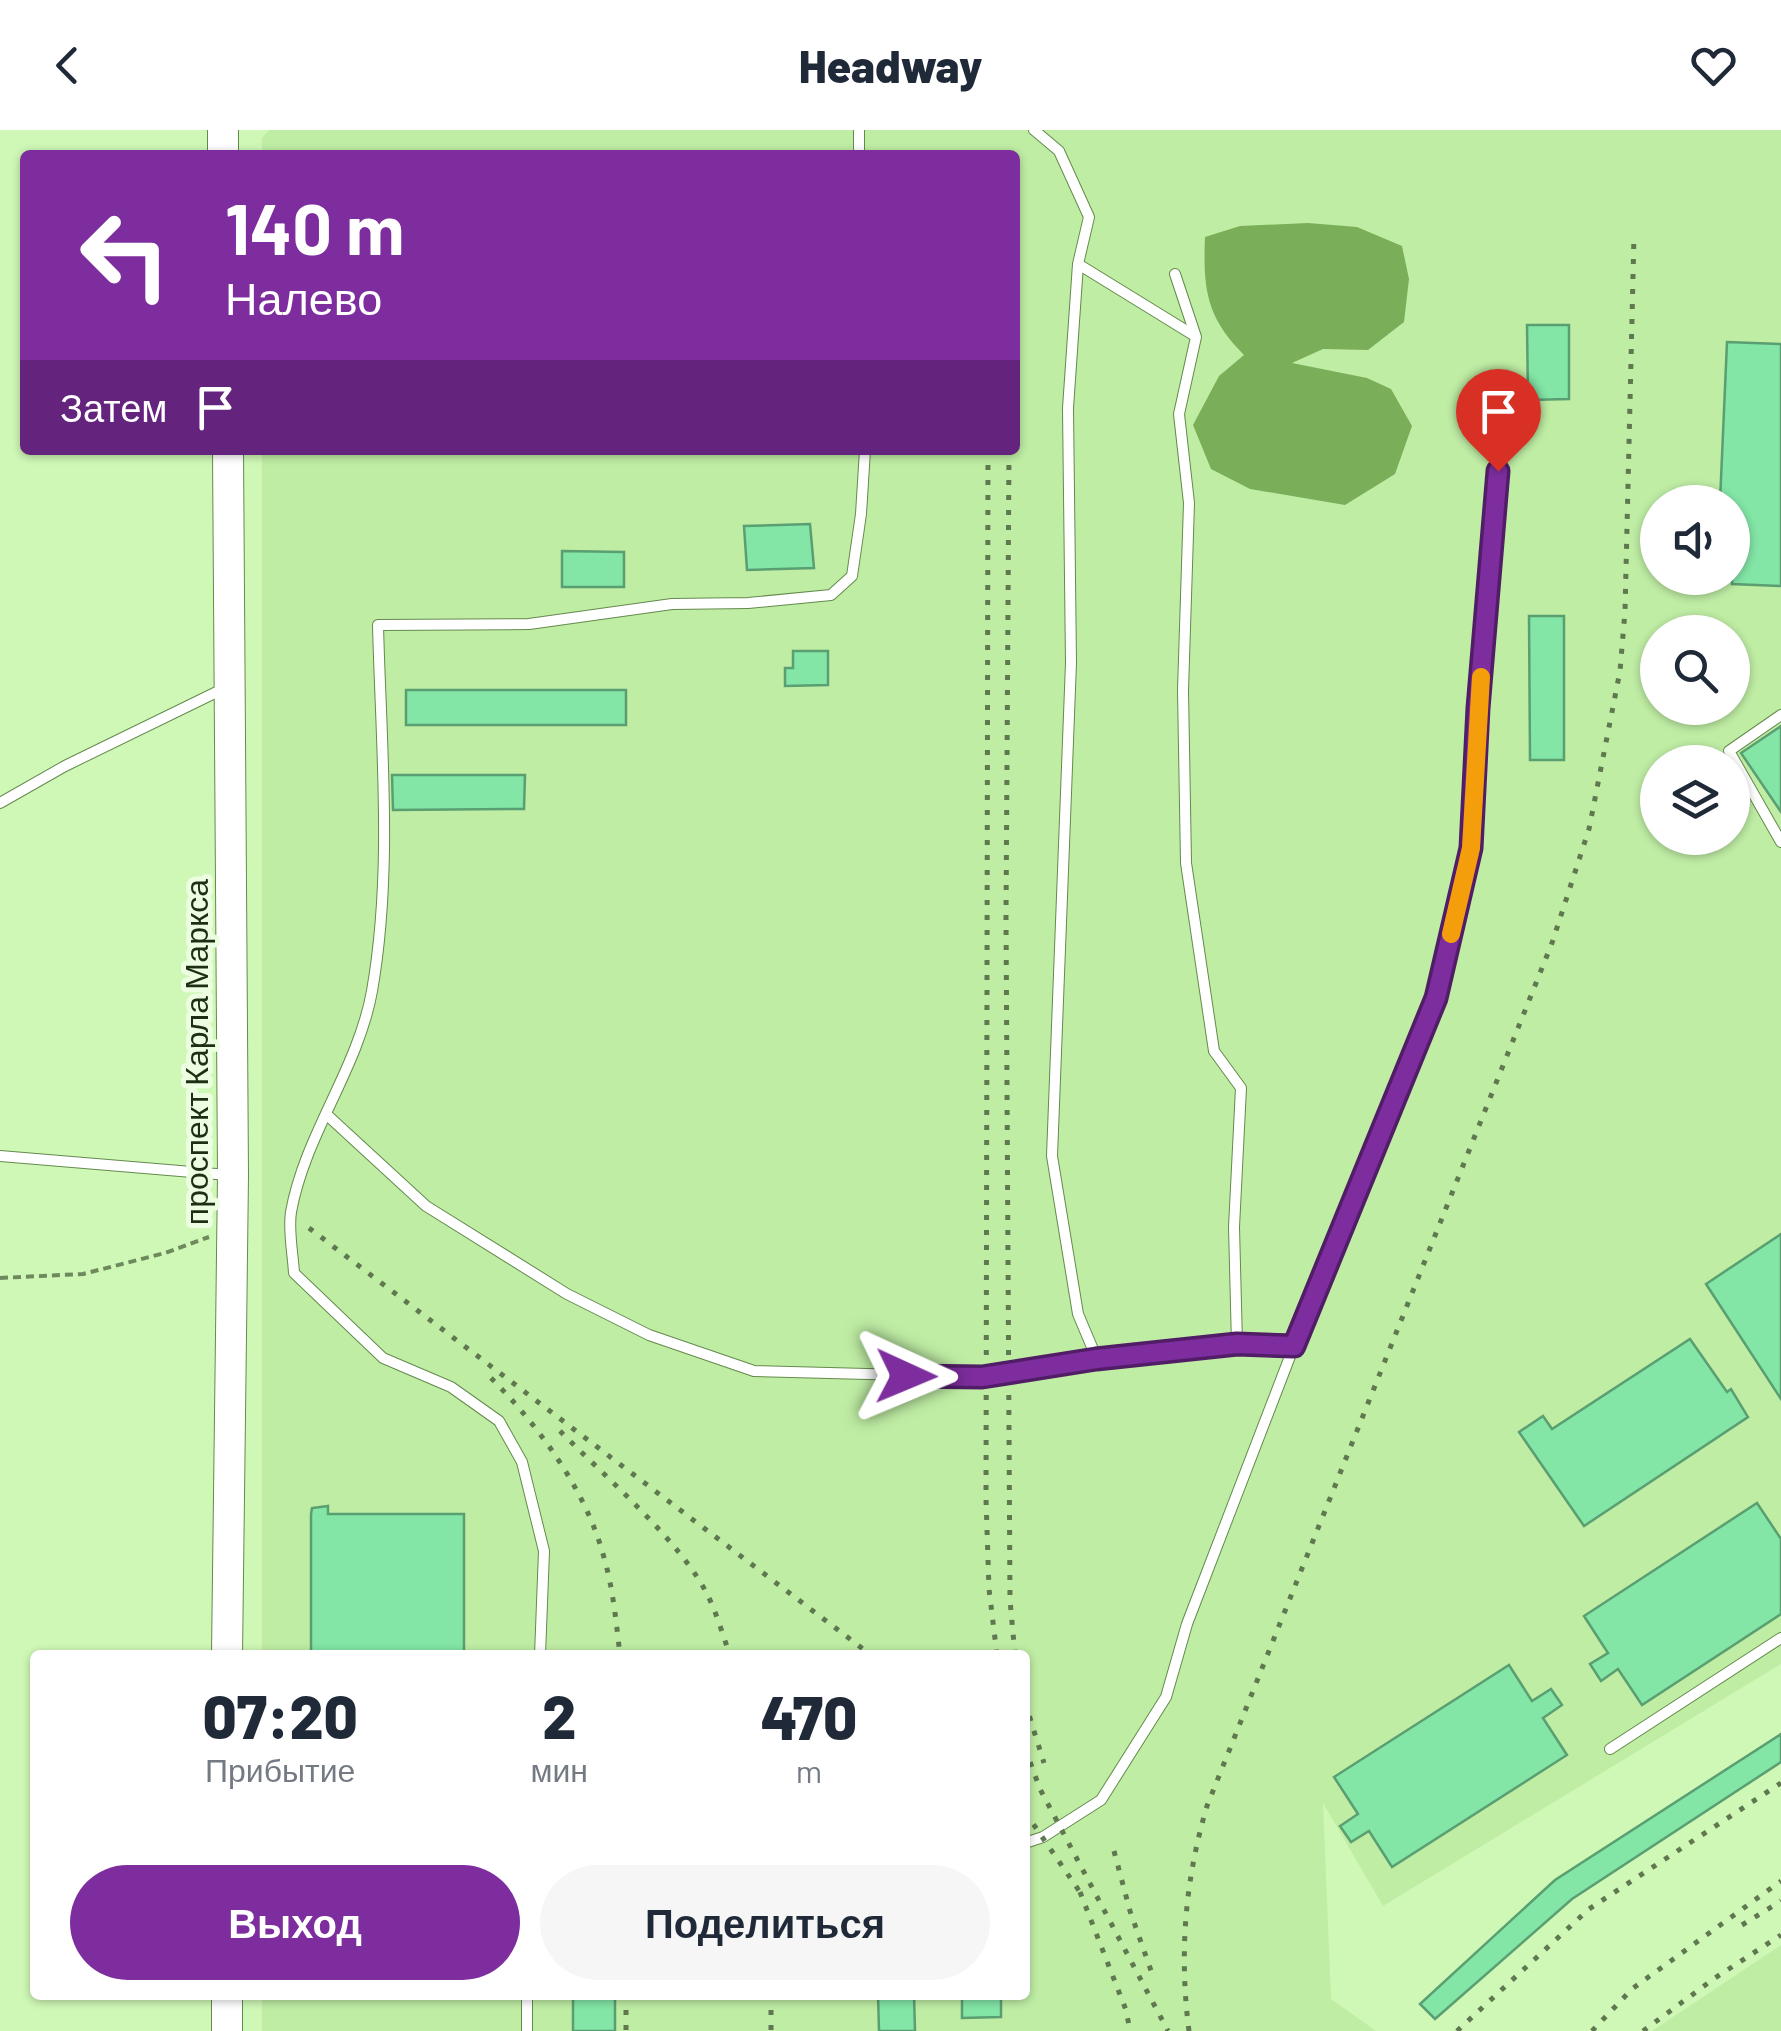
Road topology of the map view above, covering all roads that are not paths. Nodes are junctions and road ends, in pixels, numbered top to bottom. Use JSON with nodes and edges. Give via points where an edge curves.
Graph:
{"nodes":[{"id":1,"x":1034,"y":130,"type":"edge"},
{"id":2,"x":1078,"y":264,"type":"junction"},
{"id":3,"x":1175,"y":274,"type":"dead end"},
{"id":4,"x":1196,"y":337,"type":"junction"},
{"id":5,"x":228,"y":455,"type":"edge"},
{"id":6,"x":865,"y":455,"type":"edge"},
{"id":7,"x":1498,"y":471,"type":"dead end"},
{"id":8,"x":232,"y":684,"type":"junction"},
{"id":9,"x":1781,"y":714,"type":"edge"},
{"id":10,"x":0,"y":803,"type":"edge"},
{"id":11,"x":1781,"y":842,"type":"edge"},
{"id":12,"x":326,"y":1114,"type":"junction"},
{"id":13,"x":0,"y":1156,"type":"edge"},
{"id":14,"x":232,"y":1176,"type":"junction"},
{"id":15,"x":1237,"y":1344,"type":"junction"},
{"id":16,"x":1294,"y":1346,"type":"junction"},
{"id":17,"x":1096,"y":1359,"type":"junction"},
{"id":18,"x":1781,"y":1638,"type":"edge"},
{"id":19,"x":227,"y":1650,"type":"edge"},
{"id":20,"x":540,"y":1650,"type":"edge"},
{"id":21,"x":1610,"y":1749,"type":"dead end"},
{"id":22,"x":1030,"y":1841,"type":"edge"},
{"id":23,"x":227,"y":2000,"type":"edge"},
{"id":24,"x":527,"y":2000,"type":"edge"},
{"id":25,"x":227,"y":2031,"type":"edge"},
{"id":26,"x":527,"y":2031,"type":"edge"}],
"edges":[{"from":1,"to":2,"type":"lane","via":[[1059,151],[1089,217]]},
{"from":2,"to":4,"type":"lane"},
{"from":2,"to":17,"type":"lane","via":[[1068,408],[1071,664],[1052,1156],[1078,1314]]},
{"from":3,"to":4,"type":"lane"},
{"from":4,"to":15,"type":"lane","via":[[1179,414],[1189,503],[1186,863],[1214,1051],[1241,1088]]},
{"from":5,"to":8,"type":"main road","name":"проспект Карла Маркса"},
{"from":6,"to":12,"type":"lane","via":[[852,576],[832,595],[672,604],[529,624],[378,625],[384,903],[371,995]]},
{"from":7,"to":16,"type":"lane","via":[[1471,848],[1436,998]]},
{"from":8,"to":10,"type":"lane"},
{"from":8,"to":14,"type":"main road","name":"проспект Карла Маркса"},
{"from":9,"to":11,"type":"lane","via":[[1729,751]]},
{"from":12,"to":17,"type":"lane","via":[[426,1206],[567,1294],[649,1335],[754,1372],[982,1377]]},
{"from":12,"to":20,"type":"lane","via":[[304,1157],[290,1217],[294,1273],[384,1358],[451,1386],[499,1421],[522,1462],[544,1551]]},
{"from":13,"to":14,"type":"lane"},
{"from":14,"to":19,"type":"main road","name":"проспект Карла Маркса"},
{"from":15,"to":16,"type":"lane"},
{"from":15,"to":17,"type":"lane"},
{"from":16,"to":22,"type":"lane","via":[[1187,1624],[1166,1697],[1101,1800]]},
{"from":18,"to":21,"type":"lane"},
{"from":23,"to":25,"type":"main road"},
{"from":24,"to":26,"type":"lane"}]}
